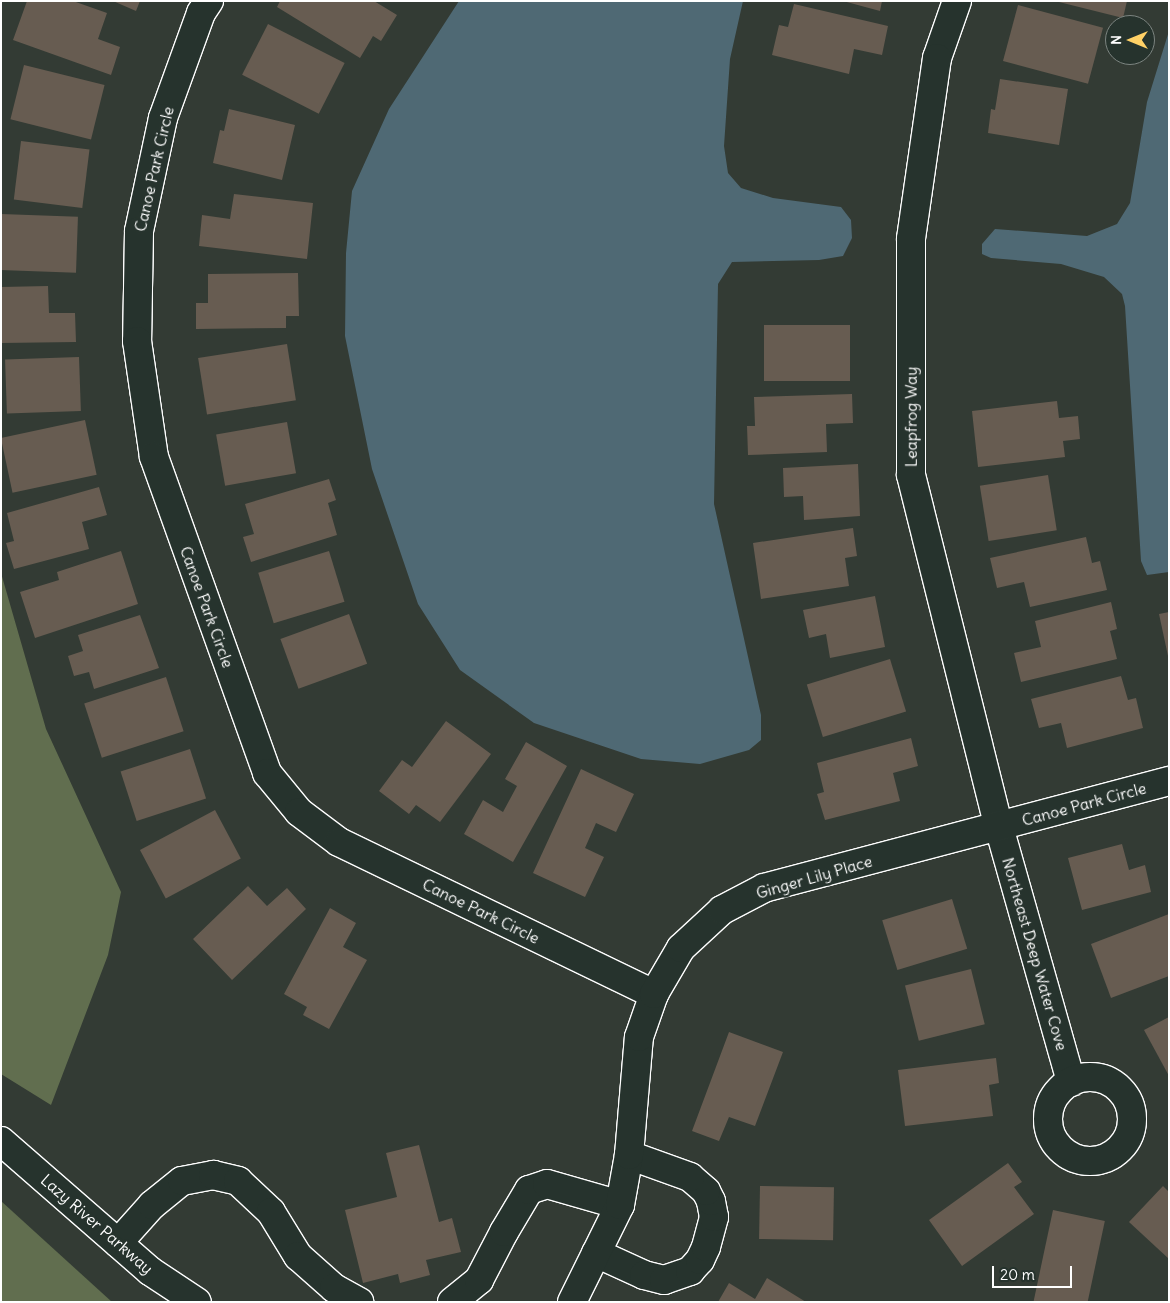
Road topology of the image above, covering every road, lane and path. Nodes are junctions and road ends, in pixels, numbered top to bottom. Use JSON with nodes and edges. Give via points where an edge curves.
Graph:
{"nodes":[{"id":1,"x":209,"y":1,"type":"edge"},
{"id":2,"x":957,"y":1,"type":"edge"},
{"id":3,"x":1169,"y":781,"type":"edge"},
{"id":4,"x":999,"y":827,"type":"junction"},
{"id":5,"x":654,"y":994,"type":"junction"},
{"id":6,"x":1071,"y":1082,"type":"dead end"},
{"id":7,"x":1,"y":1141,"type":"edge"},
{"id":8,"x":629,"y":1155,"type":"junction"},
{"id":9,"x":620,"y":1205,"type":"junction"},
{"id":10,"x":118,"y":1243,"type":"junction"},
{"id":11,"x":596,"y":1253,"type":"junction"},
{"id":12,"x":197,"y":1302,"type":"edge"},
{"id":13,"x":359,"y":1302,"type":"edge"},
{"id":14,"x":452,"y":1302,"type":"edge"},
{"id":15,"x":572,"y":1302,"type":"edge"}],
"edges":[{"from":1,"to":5,"type":"street","name":"Canoe Park Circle","via":[[163,118],[139,231],[137,341],[154,458],[267,774],[299,812],[339,842]]},
{"from":2,"to":4,"type":"street","name":"Leapfrog Way","via":[[937,58],[911,239],[911,475]]},
{"from":3,"to":4,"type":"street","name":"Canoe Park Circle"},
{"from":4,"to":5,"type":"street","name":"Ginger Lily Place","via":[[764,888],[722,910],[681,948]]},
{"from":4,"to":6,"type":"street","name":"Northeast Deep Water Cove"},
{"from":5,"to":8,"type":"street","name":"Ginger Lily Place","via":[[639,1037]]},
{"from":7,"to":10,"type":"street","name":"Lazy River Parkway"},
{"from":8,"to":9,"type":"street","name":"Ginger Lily Place"},
{"from":8,"to":11,"type":"street","via":[[686,1175],[699,1183],[711,1200],[714,1212],[712,1230],[697,1265],[685,1274],[669,1279],[649,1277]]},
{"from":9,"to":11,"type":"street","name":"Ginger Lily Place"},
{"from":9,"to":14,"type":"street","via":[[547,1184],[529,1190],[479,1280]]},
{"from":10,"to":12,"type":"street","name":"Lazy River Parkway","via":[[150,1271]]},
{"from":10,"to":13,"type":"street","via":[[152,1204],[182,1181],[213,1175],[238,1181],[272,1212],[298,1256],[334,1288]]},
{"from":11,"to":15,"type":"street","name":"Ginger Lily Place"}]}
